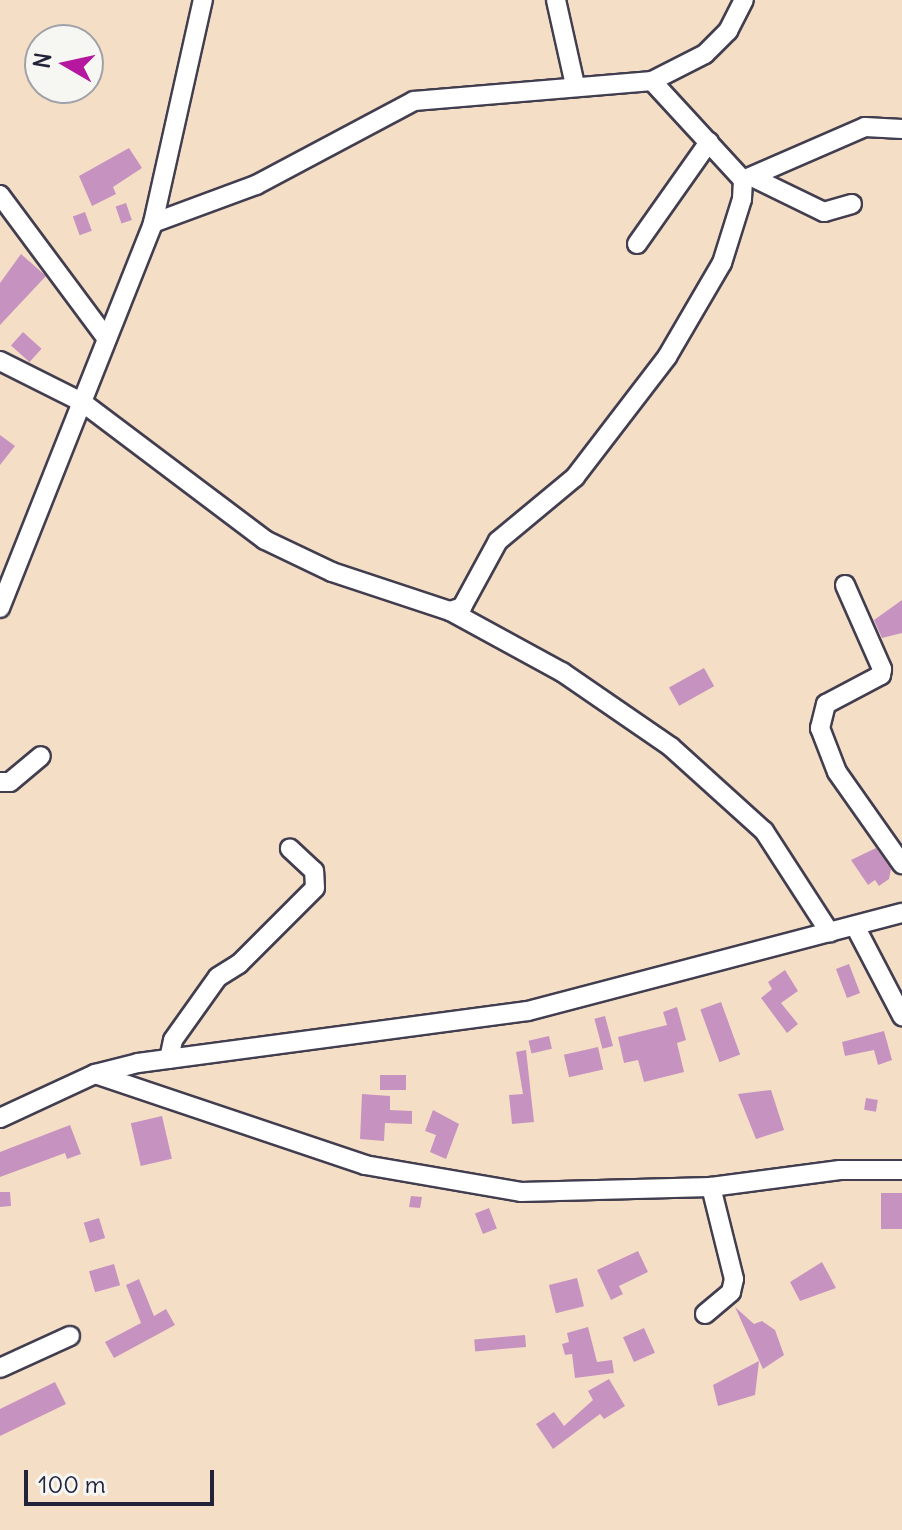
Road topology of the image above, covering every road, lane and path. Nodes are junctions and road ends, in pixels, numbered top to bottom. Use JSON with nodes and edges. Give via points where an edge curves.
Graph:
{"nodes":[{"id":1,"x":203,"y":0,"type":"edge"},
{"id":2,"x":556,"y":0,"type":"edge"},
{"id":3,"x":744,"y":0,"type":"edge"},
{"id":4,"x":652,"y":81,"type":"junction"},
{"id":5,"x":575,"y":85,"type":"junction"},
{"id":6,"x":902,"y":129,"type":"edge"},
{"id":7,"x":709,"y":142,"type":"junction"},
{"id":8,"x":749,"y":179,"type":"junction"},
{"id":9,"x":0,"y":195,"type":"edge"},
{"id":10,"x":852,"y":204,"type":"dead end"},
{"id":11,"x":153,"y":223,"type":"junction"},
{"id":12,"x":637,"y":244,"type":"dead end"},
{"id":13,"x":107,"y":339,"type":"junction"},
{"id":14,"x":0,"y":361,"type":"edge"},
{"id":15,"x":82,"y":402,"type":"junction"},
{"id":16,"x":845,"y":585,"type":"dead end"},
{"id":17,"x":0,"y":608,"type":"edge"},
{"id":18,"x":450,"y":611,"type":"junction"},
{"id":19,"x":41,"y":756,"type":"dead end"},
{"id":20,"x":0,"y":782,"type":"edge"},
{"id":21,"x":290,"y":849,"type":"dead end"},
{"id":22,"x":902,"y":864,"type":"edge"},
{"id":23,"x":902,"y":913,"type":"edge"},
{"id":24,"x":855,"y":926,"type":"junction"},
{"id":25,"x":830,"y":933,"type":"junction"},
{"id":26,"x":902,"y":1016,"type":"edge"},
{"id":27,"x":169,"y":1059,"type":"junction"},
{"id":28,"x":95,"y":1074,"type":"junction"},
{"id":29,"x":0,"y":1118,"type":"edge"},
{"id":30,"x":902,"y":1170,"type":"edge"},
{"id":31,"x":711,"y":1187,"type":"junction"},
{"id":32,"x":705,"y":1314,"type":"dead end"},
{"id":33,"x":70,"y":1336,"type":"dead end"},
{"id":34,"x":0,"y":1368,"type":"edge"}],
"edges":[{"from":1,"to":11,"type":"street"},
{"from":2,"to":5,"type":"street"},
{"from":3,"to":4,"type":"street","via":[[728,31],[705,54]]},
{"from":4,"to":5,"type":"street"},
{"from":4,"to":7,"type":"street"},
{"from":5,"to":11,"type":"street","via":[[414,101],[256,185]]},
{"from":6,"to":8,"type":"street","via":[[865,127]]},
{"from":7,"to":8,"type":"street"},
{"from":7,"to":12,"type":"street"},
{"from":8,"to":10,"type":"street","via":[[824,212]]},
{"from":8,"to":18,"type":"street","via":[[722,263],[667,357],[575,477],[498,541],[462,607]]},
{"from":9,"to":13,"type":"street"},
{"from":11,"to":13,"type":"street"},
{"from":13,"to":15,"type":"street"},
{"from":14,"to":15,"type":"street"},
{"from":15,"to":17,"type":"street"},
{"from":15,"to":18,"type":"street","via":[[265,540],[332,572]]},
{"from":16,"to":22,"type":"street","via":[[881,675],[826,704],[820,728],[837,772]]},
{"from":18,"to":25,"type":"street","via":[[562,672],[671,747],[764,831]]},
{"from":19,"to":20,"type":"street","via":[[10,782]]},
{"from":21,"to":27,"type":"street","via":[[314,871],[315,888],[239,964],[218,977],[173,1040]]},
{"from":23,"to":24,"type":"street"},
{"from":24,"to":25,"type":"street"},
{"from":24,"to":26,"type":"street"},
{"from":25,"to":27,"type":"street","via":[[528,1011]]},
{"from":27,"to":28,"type":"street"},
{"from":28,"to":29,"type":"street"},
{"from":28,"to":31,"type":"street","via":[[365,1165],[449,1183],[521,1192]]},
{"from":30,"to":31,"type":"street","via":[[840,1170]]},
{"from":31,"to":32,"type":"street","via":[[734,1279],[731,1292]]},
{"from":33,"to":34,"type":"street"}]}
